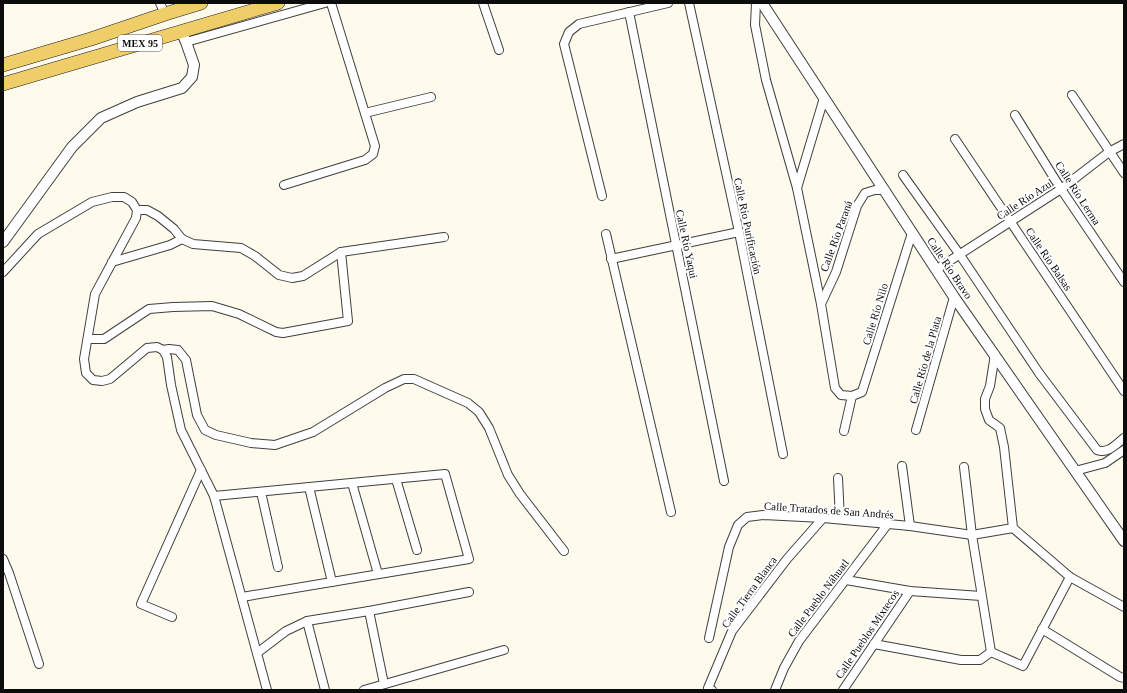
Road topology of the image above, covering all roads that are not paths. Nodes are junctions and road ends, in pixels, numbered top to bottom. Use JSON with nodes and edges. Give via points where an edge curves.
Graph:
{"nodes":[{"id":1,"x":201,"y":3,"type":"edge"},
{"id":2,"x":278,"y":3,"type":"edge"},
{"id":3,"x":325,"y":3,"type":"edge"},
{"id":4,"x":332,"y":3,"type":"edge"},
{"id":5,"x":483,"y":3,"type":"edge"},
{"id":6,"x":668,"y":3,"type":"edge"},
{"id":7,"x":689,"y":3,"type":"edge"},
{"id":8,"x":756,"y":3,"type":"edge"},
{"id":9,"x":762,"y":3,"type":"edge"},
{"id":10,"x":163,"y":8,"type":"edge"},
{"id":11,"x":629,"y":12,"type":"junction"},
{"id":12,"x":184,"y":36,"type":"junction"},
{"id":13,"x":499,"y":50,"type":"dead end"},
{"id":14,"x":3,"y":65,"type":"edge"},
{"id":15,"x":3,"y":84,"type":"edge"},
{"id":16,"x":1072,"y":95,"type":"dead end"},
{"id":17,"x":431,"y":97,"type":"dead end"},
{"id":18,"x":824,"y":98,"type":"junction"},
{"id":19,"x":365,"y":113,"type":"junction"},
{"id":20,"x":1015,"y":114,"type":"dead end"},
{"id":21,"x":955,"y":139,"type":"dead end"},
{"id":22,"x":1124,"y":144,"type":"edge"},
{"id":23,"x":1109,"y":152,"type":"junction"},
{"id":24,"x":1124,"y":173,"type":"edge"},
{"id":25,"x":903,"y":175,"type":"dead end"},
{"id":26,"x":284,"y":185,"type":"dead end"},
{"id":27,"x":797,"y":188,"type":"junction"},
{"id":28,"x":1061,"y":189,"type":"junction"},
{"id":29,"x":885,"y":190,"type":"junction"},
{"id":30,"x":602,"y":196,"type":"dead end"},
{"id":31,"x":137,"y":210,"type":"junction"},
{"id":32,"x":1011,"y":222,"type":"junction"},
{"id":33,"x":739,"y":232,"type":"junction"},
{"id":34,"x":912,"y":233,"type":"junction"},
{"id":35,"x":606,"y":234,"type":"dead end"},
{"id":36,"x":444,"y":237,"type":"dead end"},
{"id":37,"x":182,"y":239,"type":"junction"},
{"id":38,"x":3,"y":242,"type":"edge"},
{"id":39,"x":676,"y":246,"type":"junction"},
{"id":40,"x":341,"y":252,"type":"junction"},
{"id":41,"x":960,"y":255,"type":"junction"},
{"id":42,"x":611,"y":259,"type":"junction"},
{"id":43,"x":112,"y":262,"type":"junction"},
{"id":44,"x":937,"y":269,"type":"junction"},
{"id":45,"x":3,"y":272,"type":"edge"},
{"id":46,"x":1124,"y":282,"type":"edge"},
{"id":47,"x":954,"y":297,"type":"junction"},
{"id":48,"x":821,"y":304,"type":"junction"},
{"id":49,"x":88,"y":339,"type":"junction"},
{"id":50,"x":163,"y":350,"type":"junction"},
{"id":51,"x":995,"y":354,"type":"junction"},
{"id":52,"x":1124,"y":391,"type":"edge"},
{"id":53,"x":852,"y":396,"type":"junction"},
{"id":54,"x":916,"y":430,"type":"dead end"},
{"id":55,"x":844,"y":431,"type":"dead end"},
{"id":56,"x":1124,"y":438,"type":"edge"},
{"id":57,"x":1124,"y":450,"type":"edge"},
{"id":58,"x":783,"y":454,"type":"dead end"},
{"id":59,"x":902,"y":466,"type":"dead end"},
{"id":60,"x":964,"y":467,"type":"dead end"},
{"id":61,"x":201,"y":470,"type":"junction"},
{"id":62,"x":1075,"y":471,"type":"junction"},
{"id":63,"x":838,"y":478,"type":"dead end"},
{"id":64,"x":396,"y":479,"type":"junction"},
{"id":65,"x":724,"y":481,"type":"dead end"},
{"id":66,"x":352,"y":483,"type":"junction"},
{"id":67,"x":309,"y":487,"type":"junction"},
{"id":68,"x":262,"y":492,"type":"junction"},
{"id":69,"x":214,"y":496,"type":"junction"},
{"id":70,"x":671,"y":512,"type":"dead end"},
{"id":71,"x":823,"y":518,"type":"junction"},
{"id":72,"x":840,"y":519,"type":"junction"},
{"id":73,"x":887,"y":525,"type":"junction"},
{"id":74,"x":910,"y":526,"type":"junction"},
{"id":75,"x":1013,"y":528,"type":"junction"},
{"id":76,"x":972,"y":535,"type":"junction"},
{"id":77,"x":1124,"y":541,"type":"edge"},
{"id":78,"x":417,"y":550,"type":"dead end"},
{"id":79,"x":564,"y":551,"type":"dead end"},
{"id":80,"x":3,"y":560,"type":"edge"},
{"id":81,"x":278,"y":567,"type":"dead end"},
{"id":82,"x":378,"y":574,"type":"junction"},
{"id":83,"x":1070,"y":577,"type":"junction"},
{"id":84,"x":846,"y":580,"type":"junction"},
{"id":85,"x":332,"y":582,"type":"junction"},
{"id":86,"x":910,"y":591,"type":"junction"},
{"id":87,"x":469,"y":592,"type":"dead end"},
{"id":88,"x":981,"y":596,"type":"junction"},
{"id":89,"x":242,"y":597,"type":"junction"},
{"id":90,"x":1124,"y":607,"type":"edge"},
{"id":91,"x":369,"y":611,"type":"junction"},
{"id":92,"x":172,"y":617,"type":"dead end"},
{"id":93,"x":306,"y":621,"type":"junction"},
{"id":94,"x":1042,"y":629,"type":"junction"},
{"id":95,"x":709,"y":638,"type":"dead end"},
{"id":96,"x":874,"y":644,"type":"junction"},
{"id":97,"x":504,"y":650,"type":"dead end"},
{"id":98,"x":991,"y":652,"type":"junction"},
{"id":99,"x":257,"y":653,"type":"junction"},
{"id":100,"x":39,"y":664,"type":"dead end"},
{"id":101,"x":1124,"y":678,"type":"edge"},
{"id":102,"x":384,"y":684,"type":"junction"},
{"id":103,"x":710,"y":689,"type":"edge"},
{"id":104,"x":267,"y":690,"type":"edge"},
{"id":105,"x":325,"y":690,"type":"edge"},
{"id":106,"x":364,"y":690,"type":"edge"},
{"id":107,"x":775,"y":690,"type":"edge"},
{"id":108,"x":843,"y":690,"type":"edge"}],
"edges":[{"from":1,"to":10,"type":"main road","number":"MEX 95"},
{"from":2,"to":12,"type":"main road","number":"MEX 95"},
{"from":3,"to":12,"type":"street"},
{"from":4,"to":19,"type":"street"},
{"from":5,"to":13,"type":"street"},
{"from":6,"to":11,"type":"street"},
{"from":7,"to":33,"type":"street","name":"Calle Río Purificación"},
{"from":8,"to":27,"type":"street","via":[[755,25],[766,80]]},
{"from":9,"to":18,"type":"street","name":"Calle Río Bravo"},
{"from":10,"to":14,"type":"main road","number":"MEX 95","via":[[92,39]]},
{"from":11,"to":30,"type":"street","via":[[579,24],[569,32],[564,44]]},
{"from":11,"to":39,"type":"street","name":"Calle Río Yaqui"},
{"from":12,"to":15,"type":"main road","number":"MEX 95"},
{"from":12,"to":38,"type":"street","via":[[194,65],[192,76],[182,88],[137,102],[102,118],[72,147]]},
{"from":16,"to":23,"type":"street"},
{"from":17,"to":19,"type":"street"},
{"from":18,"to":27,"type":"street"},
{"from":18,"to":29,"type":"street","name":"Calle Río Bravo"},
{"from":19,"to":26,"type":"street","via":[[375,146],[373,154],[365,160]]},
{"from":20,"to":28,"type":"street","name":"Calle Río Lerma"},
{"from":21,"to":32,"type":"street","name":"Calle Río Balsas"},
{"from":22,"to":23,"type":"street","name":"Calle Río Azul"},
{"from":23,"to":24,"type":"street"},
{"from":23,"to":28,"type":"street","name":"Calle Río Azul"},
{"from":25,"to":41,"type":"street","name":"Calle Río Bravo"},
{"from":27,"to":48,"type":"street"},
{"from":28,"to":32,"type":"street","name":"Calle Río Azul"},
{"from":28,"to":46,"type":"street","name":"Calle Río Lerma"},
{"from":29,"to":34,"type":"street","name":"Calle Río Bravo"},
{"from":29,"to":48,"type":"street","name":"Calle Río Paraná","via":[[865,193],[858,206],[836,272]]},
{"from":31,"to":37,"type":"street","via":[[147,210],[158,216]]},
{"from":31,"to":43,"type":"street","via":[[136,218]]},
{"from":31,"to":45,"type":"street","via":[[132,202],[124,197],[92,202],[38,234]]},
{"from":32,"to":41,"type":"street","name":"Calle Río Azul"},
{"from":32,"to":52,"type":"street","name":"Calle Río Balsas"},
{"from":33,"to":39,"type":"street"},
{"from":33,"to":58,"type":"street","name":"Calle Río Purificación"},
{"from":34,"to":44,"type":"street","name":"Calle Río Bravo"},
{"from":34,"to":53,"type":"street","name":"Calle Río Nilo","via":[[862,392]]},
{"from":35,"to":42,"type":"street"},
{"from":36,"to":40,"type":"street"},
{"from":37,"to":40,"type":"street","via":[[193,244],[241,248],[279,275],[292,278],[303,276]]},
{"from":37,"to":43,"type":"street"},
{"from":39,"to":42,"type":"street"},
{"from":39,"to":65,"type":"street","name":"Calle Río Yaqui"},
{"from":40,"to":49,"type":"street","via":[[348,321],[283,333],[239,314],[212,306],[149,309],[104,338]]},
{"from":41,"to":44,"type":"street","name":"Calle Río Azul"},
{"from":41,"to":56,"type":"street","name":"Calle Río Bravo","via":[[1039,373],[1097,450],[1107,451]]},
{"from":42,"to":70,"type":"street"},
{"from":43,"to":49,"type":"street","via":[[95,294]]},
{"from":44,"to":47,"type":"street","name":"Calle Río Bravo"},
{"from":47,"to":51,"type":"street","name":"Calle Río Bravo"},
{"from":47,"to":54,"type":"street","name":"Calle Río de la Plata"},
{"from":48,"to":53,"type":"street","via":[[835,388],[842,395]]},
{"from":49,"to":50,"type":"street","via":[[84,359],[86,373],[93,380],[110,380],[147,348],[156,347]]},
{"from":50,"to":61,"type":"street","via":[[167,357],[181,430]]},
{"from":50,"to":79,"type":"street","via":[[178,350],[186,360],[197,415],[205,430],[251,443],[275,445],[313,432],[384,388],[404,379],[414,380],[468,403],[479,412],[489,428],[508,475],[520,494]]},
{"from":51,"to":62,"type":"street","name":"Calle Río Bravo"},
{"from":51,"to":75,"type":"street","via":[[985,409],[989,420],[1000,428]]},
{"from":53,"to":55,"type":"street"},
{"from":57,"to":62,"type":"street","via":[[1105,463]]},
{"from":59,"to":74,"type":"street"},
{"from":60,"to":76,"type":"street"},
{"from":61,"to":69,"type":"street"},
{"from":61,"to":92,"type":"street","via":[[141,604]]},
{"from":62,"to":77,"type":"street","name":"Calle Río Bravo"},
{"from":63,"to":72,"type":"street"},
{"from":64,"to":66,"type":"street"},
{"from":64,"to":78,"type":"street"},
{"from":64,"to":82,"type":"street","via":[[445,474],[469,558]]},
{"from":66,"to":67,"type":"street"},
{"from":66,"to":82,"type":"street"},
{"from":67,"to":68,"type":"street"},
{"from":67,"to":85,"type":"street"},
{"from":68,"to":69,"type":"street"},
{"from":68,"to":81,"type":"street"},
{"from":69,"to":89,"type":"street"},
{"from":71,"to":72,"type":"street","name":"Calle Tratados de San Andrés"},
{"from":71,"to":95,"type":"street","name":"Calle Tratados de San Andrés","via":[[763,515],[747,517],[738,525],[730,547]]},
{"from":71,"to":103,"type":"street","name":"Calle Tierra Blanca","via":[[787,559],[732,631]]},
{"from":72,"to":73,"type":"street","name":"Calle Tratados de San Andrés"},
{"from":73,"to":74,"type":"street","name":"Calle Tratados de San Andrés"},
{"from":73,"to":84,"type":"street","name":"Calle Pueblo Náhuatl"},
{"from":74,"to":76,"type":"street","name":"Calle Tratados de San Andrés"},
{"from":75,"to":76,"type":"street","name":"Calle Tratados de San Andrés"},
{"from":75,"to":83,"type":"street"},
{"from":76,"to":88,"type":"street"},
{"from":80,"to":100,"type":"street"},
{"from":82,"to":85,"type":"street"},
{"from":83,"to":90,"type":"street"},
{"from":83,"to":94,"type":"street"},
{"from":84,"to":86,"type":"street"},
{"from":84,"to":107,"type":"street","name":"Calle Pueblo Náhuatl","via":[[799,641]]},
{"from":85,"to":89,"type":"street"},
{"from":86,"to":88,"type":"street","name":"Calle Pueblos Mixtecos"},
{"from":86,"to":96,"type":"street","name":"Calle Pueblos Mixtecos"},
{"from":87,"to":91,"type":"street"},
{"from":88,"to":98,"type":"street"},
{"from":89,"to":99,"type":"street"},
{"from":91,"to":93,"type":"street"},
{"from":91,"to":102,"type":"street"},
{"from":93,"to":99,"type":"street","via":[[286,631]]},
{"from":93,"to":105,"type":"street"},
{"from":94,"to":98,"type":"street","via":[[1023,666]]},
{"from":94,"to":101,"type":"street"},
{"from":96,"to":98,"type":"street","via":[[961,660],[980,660]]},
{"from":96,"to":108,"type":"street","name":"Calle Pueblos Mixtecos"},
{"from":97,"to":102,"type":"street"},
{"from":99,"to":104,"type":"street"},
{"from":102,"to":106,"type":"street"}]}
